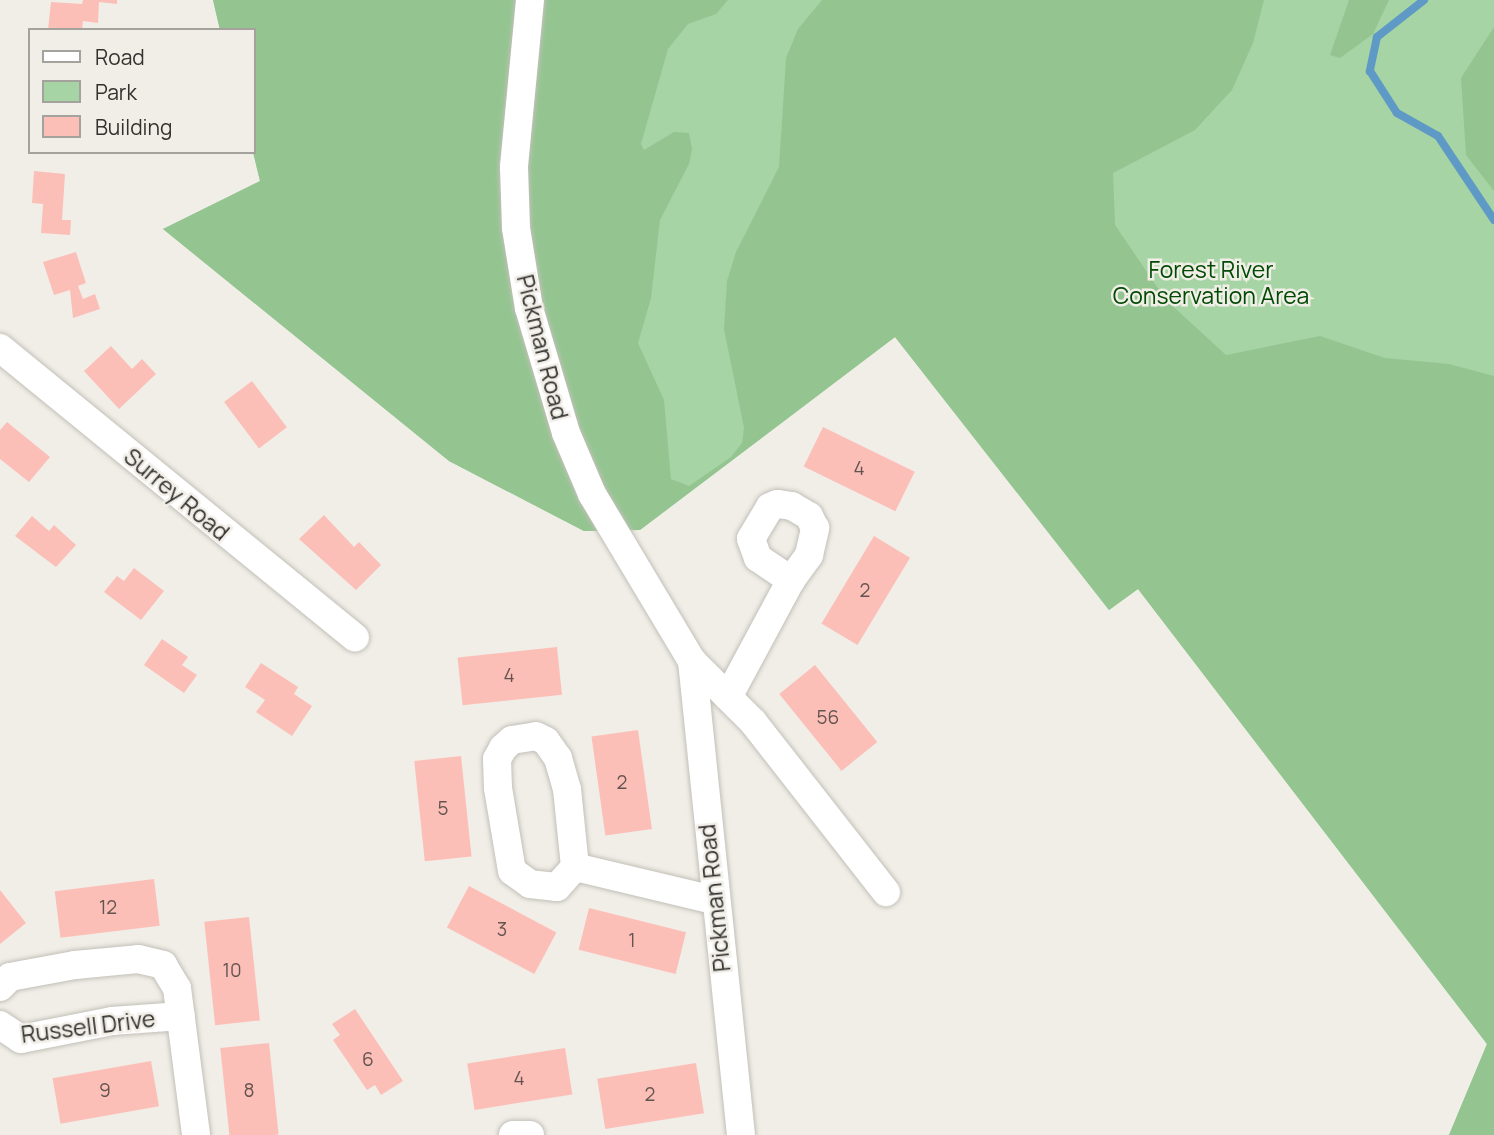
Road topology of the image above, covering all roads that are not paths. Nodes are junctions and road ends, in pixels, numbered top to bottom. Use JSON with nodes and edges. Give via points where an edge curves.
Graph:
{"nodes":[{"id":1,"x":530,"y":0,"type":"edge"},
{"id":2,"x":0,"y":348,"type":"edge"},
{"id":3,"x":791,"y":580,"type":"dead end"},
{"id":4,"x":355,"y":638,"type":"dead end"},
{"id":5,"x":692,"y":661,"type":"junction"},
{"id":6,"x":728,"y":697,"type":"junction"},
{"id":7,"x":575,"y":867,"type":"junction"},
{"id":8,"x":886,"y":892,"type":"dead end"},
{"id":9,"x":714,"y":900,"type":"junction"},
{"id":10,"x":0,"y":987,"type":"edge"},
{"id":11,"x":181,"y":1016,"type":"junction"},
{"id":12,"x":0,"y":1026,"type":"edge"},
{"id":13,"x":196,"y":1135,"type":"edge"},
{"id":14,"x":513,"y":1135,"type":"edge"},
{"id":15,"x":530,"y":1135,"type":"edge"},
{"id":16,"x":741,"y":1135,"type":"edge"}],
"edges":[{"from":1,"to":5,"type":"street","name":"Pickman Road","via":[[514,167],[516,228],[528,308],[566,433],[592,494]]},
{"from":2,"to":4,"type":"street","name":"Surrey Road"},
{"from":3,"to":6,"type":"street"},
{"from":5,"to":6,"type":"street","name":"Pickman Road"},
{"from":5,"to":9,"type":"street","name":"Pickman Road"},
{"from":6,"to":8,"type":"street","name":"Pickman Road","via":[[753,722]]},
{"from":7,"to":7,"type":"street","via":[[567,789],[558,758],[546,741],[536,736],[512,740],[497,759],[512,871],[530,884],[557,887]]},
{"from":7,"to":9,"type":"street"},
{"from":9,"to":16,"type":"street","name":"Pickman Road"},
{"from":10,"to":11,"type":"street","name":"Russell Drive","via":[[10,977],[75,964],[154,960],[163,965],[177,988]]},
{"from":11,"to":12,"type":"street","name":"Russell Drive","via":[[112,1021],[22,1039]]},
{"from":11,"to":13,"type":"street","name":"Russell Drive"},
{"from":14,"to":15,"type":"street"}]}
